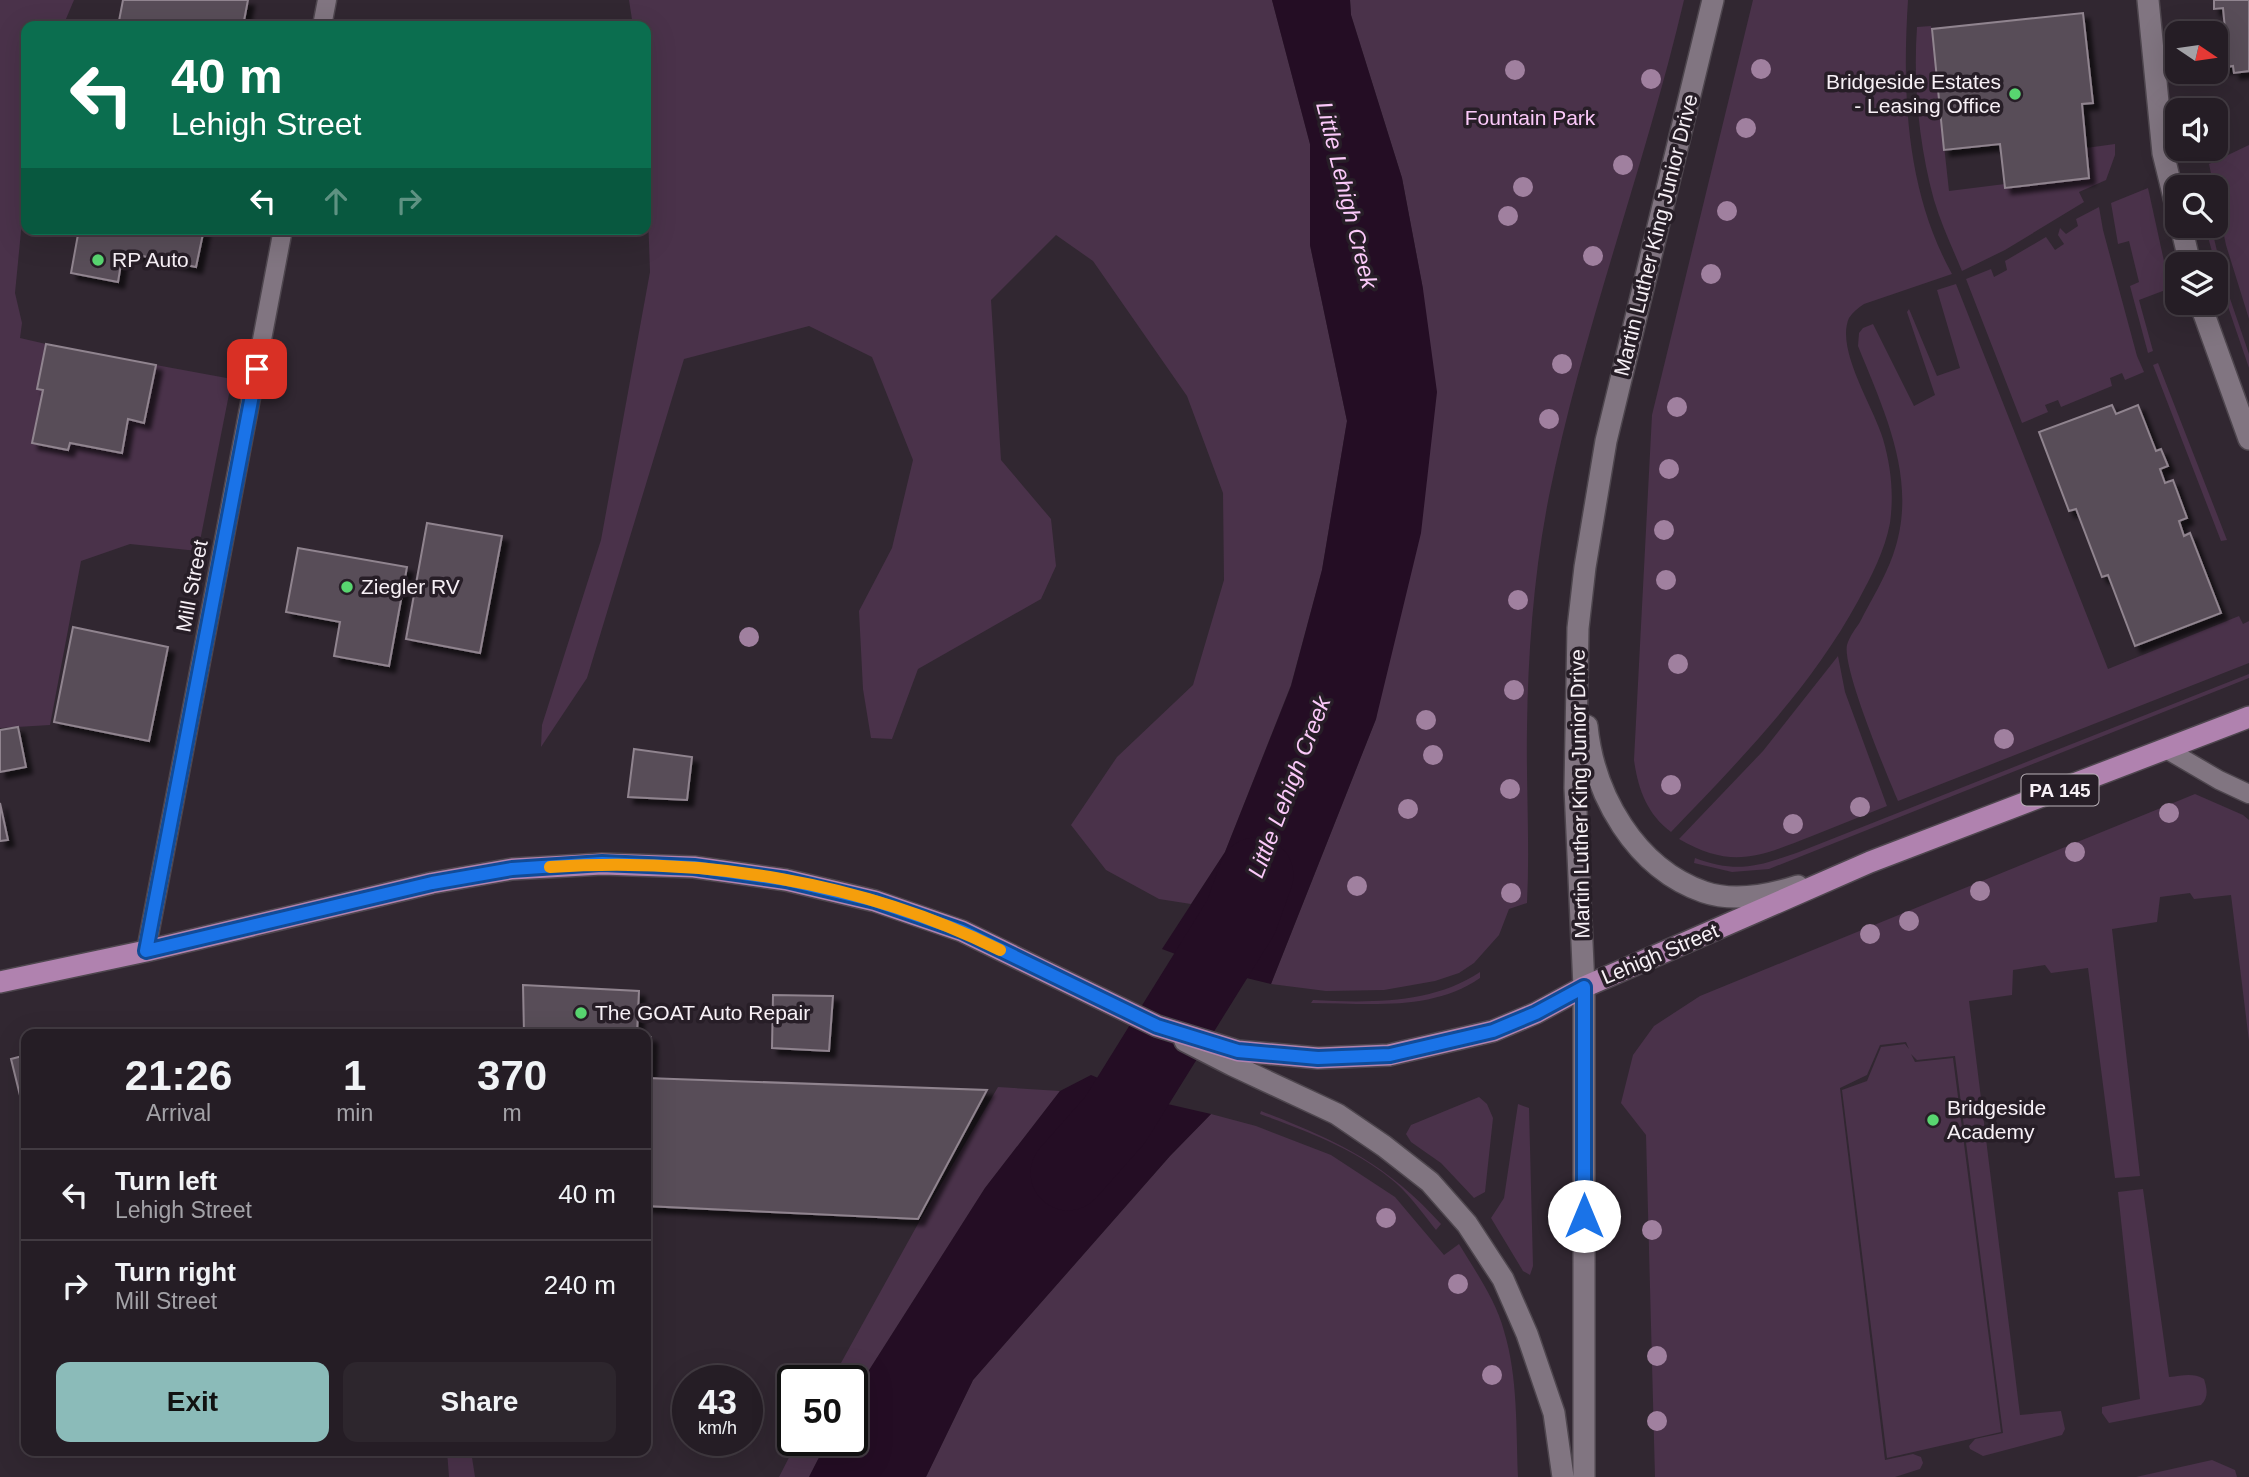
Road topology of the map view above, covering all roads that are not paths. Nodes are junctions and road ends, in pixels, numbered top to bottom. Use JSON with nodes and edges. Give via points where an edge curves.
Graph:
{"nodes":[{"id":1,"x":327,"y":0,"type":"edge"},
{"id":2,"x":1713,"y":0,"type":"edge"},
{"id":3,"x":2148,"y":0,"type":"edge"},
{"id":4,"x":323,"y":21,"type":"edge"},
{"id":5,"x":2168,"y":175,"type":"edge"},
{"id":6,"x":282,"y":235,"type":"edge"},
{"id":7,"x":2204,"y":315,"type":"edge"},
{"id":8,"x":2249,"y":439,"type":"edge"},
{"id":9,"x":1578,"y":628,"type":"junction"},
{"id":10,"x":2249,"y":717,"type":"edge"},
{"id":11,"x":2166,"y":749,"type":"junction"},
{"id":12,"x":2249,"y":794,"type":"edge"},
{"id":13,"x":1870,"y":862,"type":"junction"},
{"id":14,"x":146,"y":951,"type":"junction"},
{"id":15,"x":0,"y":982,"type":"edge"},
{"id":16,"x":1584,"y":987,"type":"junction"},
{"id":17,"x":1235,"y":1058,"type":"junction"},
{"id":18,"x":1563,"y":1477,"type":"edge"},
{"id":19,"x":1584,"y":1477,"type":"edge"}],
"edges":[{"from":1,"to":4,"type":"lane"},
{"from":2,"to":9,"type":"main road","name":"Martin Luther King Junior Drive","via":[[1606,441]]},
{"from":3,"to":5,"type":"main road"},
{"from":6,"to":14,"type":"lane","name":"Mill Street"},
{"from":7,"to":8,"type":"main road"},
{"from":9,"to":13,"type":"main road","via":[[1590,749],[1600,786],[1615,817],[1672,877],[1706,893],[1744,897],[1778,893]]},
{"from":9,"to":16,"type":"main road","name":"Martin Luther King Junior Drive","via":[[1576,788]]},
{"from":10,"to":11,"type":"main road","name":"Lehigh Street","number":"PA 145"},
{"from":11,"to":12,"type":"lane"},
{"from":11,"to":13,"type":"main road","name":"Lehigh Street","number":"PA 145"},
{"from":13,"to":16,"type":"main road","name":"Lehigh Street","number":"PA 145"},
{"from":14,"to":15,"type":"main road","name":"Lehigh Street","number":"PA 145"},
{"from":14,"to":17,"type":"main road","name":"Lehigh Street","number":"PA 145","via":[[432,883],[512,869],[602,863],[694,867],[786,880],[875,901],[962,931],[1157,1026]]},
{"from":16,"to":17,"type":"main road","name":"Lehigh Street","number":"PA 145","via":[[1493,1031],[1390,1055]]},
{"from":16,"to":19,"type":"main road","name":"Martin Luther King Junior Drive"},
{"from":17,"to":18,"type":"main road","via":[[1337,1114],[1384,1146],[1430,1182],[1467,1224],[1503,1279],[1527,1334],[1554,1413]]}]}
